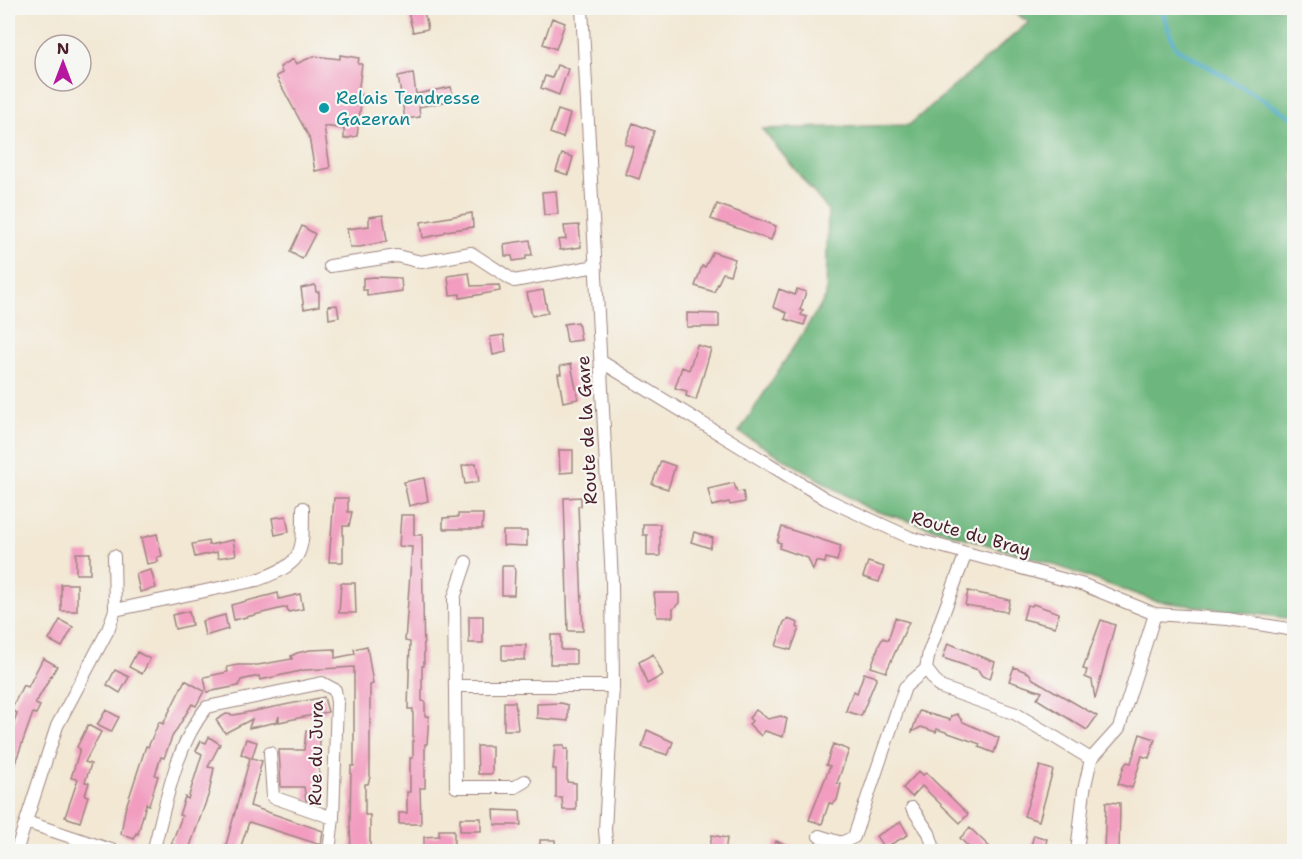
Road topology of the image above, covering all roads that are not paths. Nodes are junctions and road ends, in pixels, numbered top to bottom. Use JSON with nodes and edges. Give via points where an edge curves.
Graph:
{"nodes":[{"id":1,"x":582,"y":8,"type":"edge"},
{"id":2,"x":330,"y":266,"type":"dead end"},
{"id":3,"x":596,"y":266,"type":"junction"},
{"id":4,"x":602,"y":362,"type":"junction"},
{"id":5,"x":303,"y":508,"type":"dead end"},
{"id":6,"x":966,"y":553,"type":"junction"},
{"id":7,"x":114,"y":556,"type":"dead end"},
{"id":8,"x":466,"y":562,"type":"dead end"},
{"id":9,"x":115,"y":610,"type":"junction"},
{"id":10,"x":1155,"y":614,"type":"junction"},
{"id":11,"x":1294,"y":630,"type":"edge"},
{"id":12,"x":927,"y":669,"type":"junction"},
{"id":13,"x":455,"y":686,"type":"junction"},
{"id":14,"x":613,"y":686,"type":"junction"},
{"id":15,"x":270,"y":753,"type":"dead end"},
{"id":16,"x":1091,"y":759,"type":"junction"},
{"id":17,"x":525,"y":781,"type":"dead end"},
{"id":18,"x":912,"y":808,"type":"dead end"},
{"id":19,"x":333,"y":818,"type":"junction"},
{"id":20,"x":26,"y":822,"type":"junction"},
{"id":21,"x":819,"y":836,"type":"dead end"},
{"id":22,"x":16,"y":852,"type":"edge"},
{"id":23,"x":117,"y":852,"type":"edge"},
{"id":24,"x":153,"y":852,"type":"edge"},
{"id":25,"x":329,"y":852,"type":"edge"},
{"id":26,"x":607,"y":852,"type":"edge"},
{"id":27,"x":934,"y":852,"type":"edge"},
{"id":28,"x":1077,"y":852,"type":"edge"}],
"edges":[{"from":1,"to":3,"type":"street","name":"Route de la Gare"},
{"from":2,"to":3,"type":"street","via":[[397,256],[421,262],[471,253],[514,281]]},
{"from":3,"to":4,"type":"street","name":"Route de la Gare"},
{"from":4,"to":6,"type":"street","name":"Route du Bray","via":[[826,499],[911,538]]},
{"from":4,"to":14,"type":"street","name":"Route de la Gare"},
{"from":5,"to":9,"type":"street","via":[[303,546],[296,558],[273,574]]},
{"from":6,"to":10,"type":"street","name":"Route du Bray","via":[[1084,585]]},
{"from":6,"to":12,"type":"street","via":[[929,652]]},
{"from":7,"to":9,"type":"street"},
{"from":8,"to":13,"type":"street","via":[[454,598]]},
{"from":9,"to":20,"type":"street","via":[[57,726]]},
{"from":10,"to":11,"type":"street","name":"Route du Bray","via":[[1228,619]]},
{"from":10,"to":16,"type":"street","via":[[1119,728]]},
{"from":12,"to":16,"type":"street","via":[[940,687],[1016,714]]},
{"from":12,"to":21,"type":"street","via":[[905,687],[854,837],[841,843]]},
{"from":13,"to":14,"type":"street"},
{"from":13,"to":17,"type":"street","via":[[456,787],[515,787]]},
{"from":14,"to":26,"type":"street","name":"Route de la Gare"},
{"from":15,"to":19,"type":"street","via":[[273,797]]},
{"from":16,"to":28,"type":"street"},
{"from":18,"to":27,"type":"street","via":[[929,833]]},
{"from":19,"to":24,"type":"street","name":"Rue du Jura","via":[[337,702],[335,690],[322,683],[207,707],[180,758]]},
{"from":19,"to":25,"type":"street","name":"Rue du Jura"},
{"from":20,"to":22,"type":"street"},
{"from":20,"to":23,"type":"street"}]}
